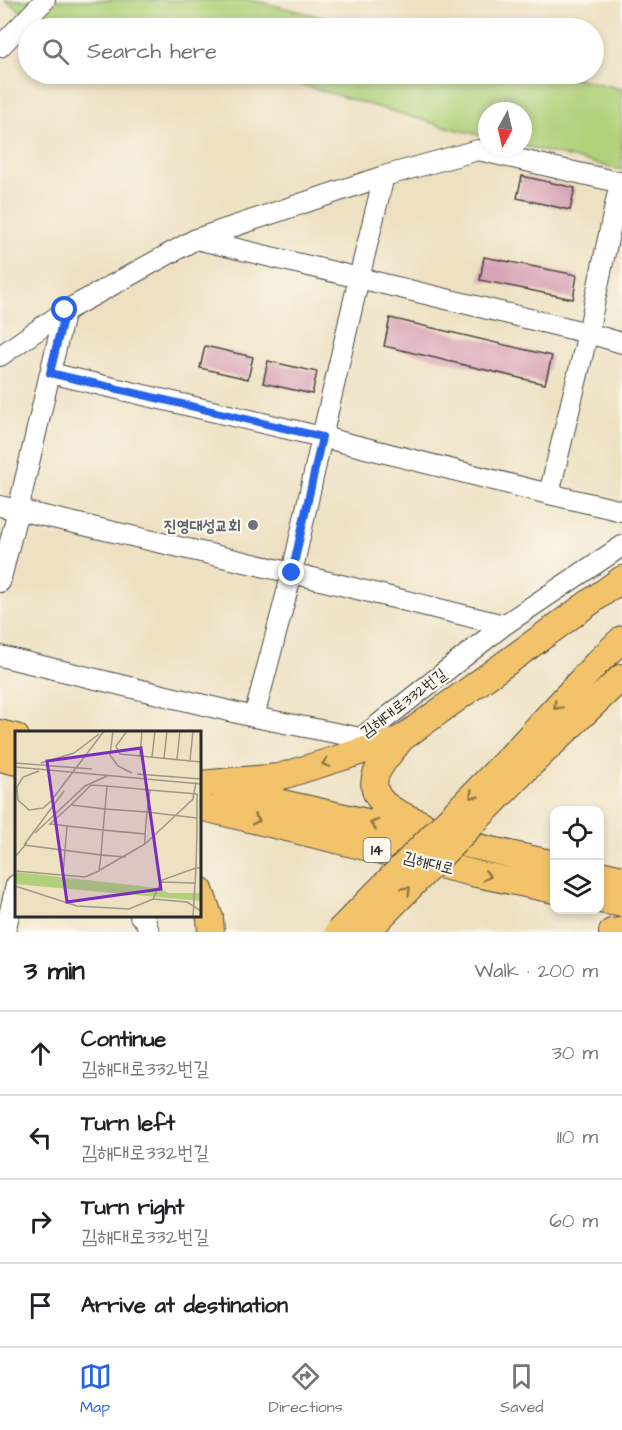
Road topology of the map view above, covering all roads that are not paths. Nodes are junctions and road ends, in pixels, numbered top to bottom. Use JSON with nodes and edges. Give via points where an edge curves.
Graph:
{"nodes":[{"id":1,"x":45,"y":0,"type":"edge"},
{"id":2,"x":30,"y":18,"type":"edge"},
{"id":3,"x":18,"y":29,"type":"edge"},
{"id":4,"x":0,"y":47,"type":"edge"},
{"id":5,"x":384,"y":176,"type":"junction"},
{"id":6,"x":621,"y":183,"type":"edge"},
{"id":7,"x":196,"y":239,"type":"junction"},
{"id":8,"x":359,"y":278,"type":"junction"},
{"id":9,"x":65,"y":310,"type":"junction"},
{"id":10,"x":588,"y":333,"type":"junction"},
{"id":11,"x":622,"y":343,"type":"edge"},
{"id":12,"x":0,"y":356,"type":"edge"},
{"id":13,"x":50,"y":373,"type":"junction"},
{"id":14,"x":322,"y":437,"type":"junction"},
{"id":15,"x":549,"y":494,"type":"junction"},
{"id":16,"x":9,"y":508,"type":"edge"},
{"id":17,"x":622,"y":511,"type":"edge"},
{"id":18,"x":622,"y":546,"type":"edge"},
{"id":19,"x":292,"y":573,"type":"junction"},
{"id":20,"x":622,"y":579,"type":"edge"},
{"id":21,"x":0,"y":582,"type":"edge"},
{"id":22,"x":504,"y":625,"type":"junction"},
{"id":23,"x":622,"y":639,"type":"edge"},
{"id":24,"x":622,"y":649,"type":"edge"},
{"id":25,"x":0,"y":656,"type":"edge"},
{"id":26,"x":597,"y":663,"type":"junction"},
{"id":27,"x":622,"y":677,"type":"edge"},
{"id":28,"x":254,"y":717,"type":"junction"},
{"id":29,"x":0,"y":733,"type":"edge"},
{"id":30,"x":15,"y":737,"type":"edge"},
{"id":31,"x":401,"y":738,"type":"junction"},
{"id":32,"x":524,"y":756,"type":"junction"},
{"id":33,"x":0,"y":758,"type":"edge"},
{"id":34,"x":15,"y":762,"type":"edge"},
{"id":35,"x":201,"y":784,"type":"edge"},
{"id":36,"x":201,"y":784,"type":"edge"},
{"id":37,"x":201,"y":807,"type":"edge"},
{"id":38,"x":475,"y":848,"type":"junction"},
{"id":39,"x":550,"y":863,"type":"edge"},
{"id":40,"x":604,"y":875,"type":"edge"},
{"id":41,"x":622,"y":879,"type":"edge"},
{"id":42,"x":0,"y":881,"type":"edge"},
{"id":43,"x":15,"y":885,"type":"edge"},
{"id":44,"x":15,"y":889,"type":"edge"},
{"id":45,"x":550,"y":889,"type":"edge"},
{"id":46,"x":201,"y":893,"type":"edge"},
{"id":47,"x":604,"y":901,"type":"edge"},
{"id":48,"x":622,"y":904,"type":"edge"},
{"id":49,"x":144,"y":917,"type":"edge"},
{"id":50,"x":622,"y":931,"type":"edge"},
{"id":51,"x":5,"y":932,"type":"edge"},
{"id":52,"x":148,"y":932,"type":"edge"},
{"id":53,"x":211,"y":932,"type":"edge"},
{"id":54,"x":338,"y":932,"type":"edge"},
{"id":55,"x":366,"y":932,"type":"edge"},
{"id":56,"x":612,"y":932,"type":"edge"}],
"edges":[{"from":1,"to":2,"type":"street"},
{"from":3,"to":4,"type":"street"},
{"from":5,"to":6,"type":"street","via":[[478,150]]},
{"from":5,"to":7,"type":"street"},
{"from":5,"to":8,"type":"street"},
{"from":6,"to":10,"type":"street"},
{"from":7,"to":8,"type":"street"},
{"from":7,"to":9,"type":"street"},
{"from":8,"to":10,"type":"street"},
{"from":8,"to":14,"type":"street"},
{"from":9,"to":12,"type":"street"},
{"from":9,"to":13,"type":"street"},
{"from":10,"to":11,"type":"street"},
{"from":10,"to":15,"type":"street"},
{"from":13,"to":14,"type":"street"},
{"from":13,"to":16,"type":"street"},
{"from":14,"to":15,"type":"street"},
{"from":14,"to":19,"type":"street"},
{"from":15,"to":17,"type":"street"},
{"from":16,"to":19,"type":"street"},
{"from":16,"to":21,"type":"street"},
{"from":18,"to":22,"type":"street","name":"김해대로332번길"},
{"from":19,"to":22,"type":"street"},
{"from":19,"to":28,"type":"street"},
{"from":20,"to":31,"type":"main road"},
{"from":22,"to":28,"type":"street","name":"김해대로332번길","via":[[361,738]]},
{"from":23,"to":26,"type":"main road"},
{"from":24,"to":26,"type":"main road"},
{"from":25,"to":28,"type":"street","name":"김해대로332번길"},
{"from":26,"to":32,"type":"main road","one_way":true},
{"from":27,"to":32,"type":"main road"},
{"from":29,"to":30,"type":"main road"},
{"from":31,"to":35,"type":"main road","one_way":true,"via":[[279,777]]},
{"from":31,"to":38,"type":"main road","via":[[376,773],[374,787],[380,801],[395,812]]},
{"from":32,"to":54,"type":"main road","one_way":true,"bridge":true},
{"from":55,"to":32,"type":"main road","one_way":true,"bridge":true},
{"from":33,"to":34,"type":"main road"},
{"from":38,"to":36,"type":"main road","name":"김해대로","number":"14","one_way":true},
{"from":37,"to":45,"type":"main road","name":"김해대로","number":"14","one_way":true},
{"from":38,"to":39,"type":"main road","name":"김해대로","number":"14"},
{"from":40,"to":41,"type":"main road"},
{"from":42,"to":43,"type":"street"},
{"from":44,"to":51,"type":"street"},
{"from":46,"to":53,"type":"main road"},
{"from":47,"to":48,"type":"main road"},
{"from":49,"to":52,"type":"street"},
{"from":50,"to":56,"type":"main road"}]}
